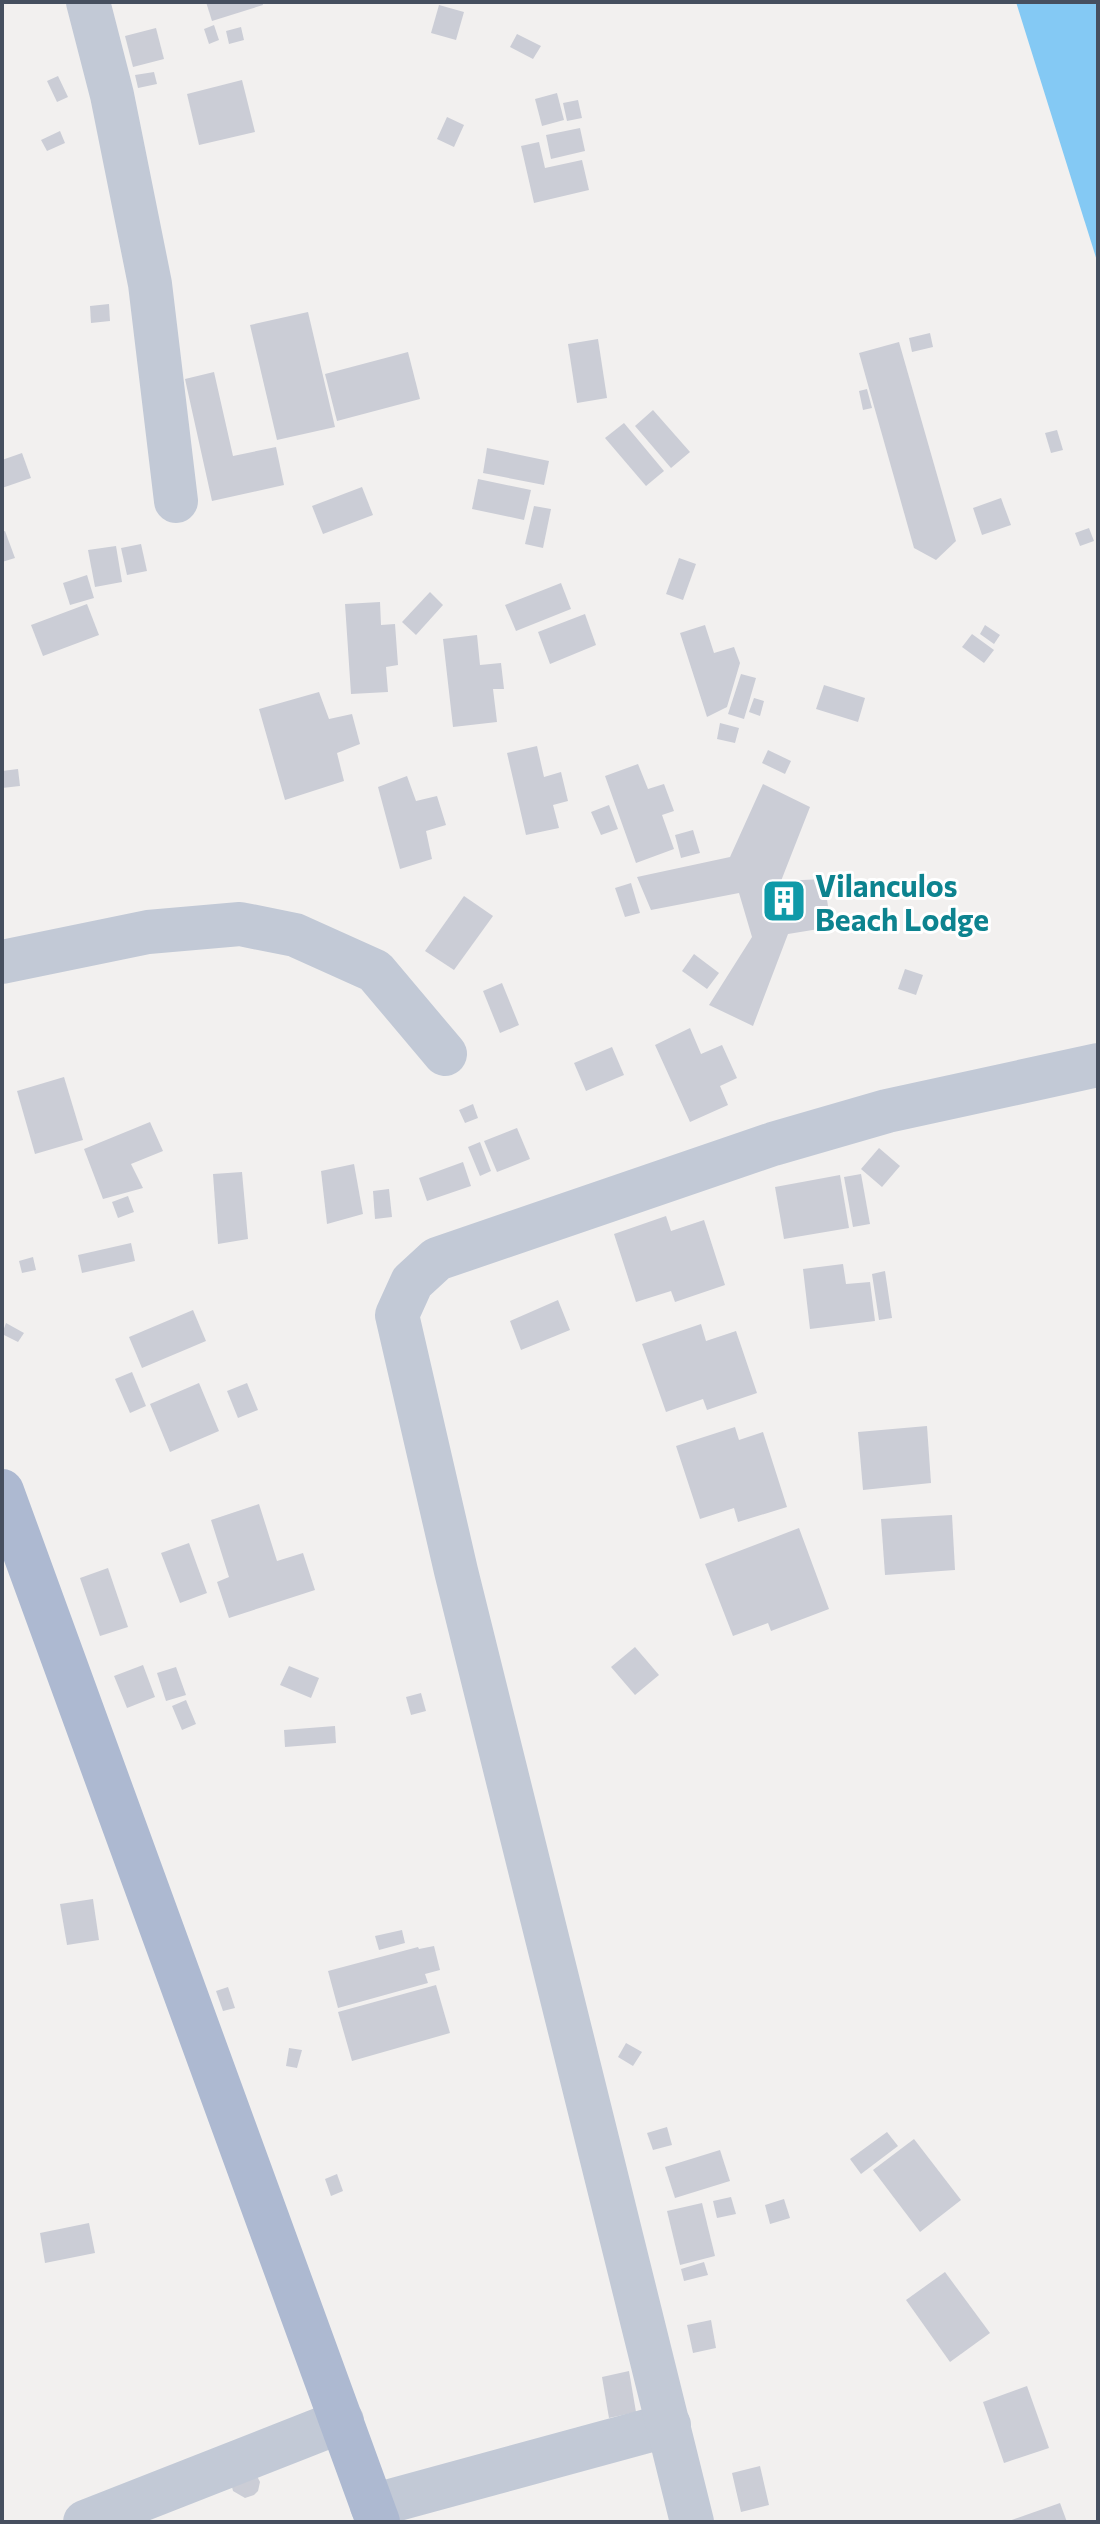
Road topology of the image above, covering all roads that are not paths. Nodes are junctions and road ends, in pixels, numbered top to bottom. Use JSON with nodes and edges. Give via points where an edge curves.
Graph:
{"nodes":[{"id":1,"x":88,"y":2,"type":"edge"},
{"id":2,"x":176,"y":501,"type":"dead end"},
{"id":3,"x":2,"y":962,"type":"edge"},
{"id":4,"x":445,"y":1054,"type":"dead end"},
{"id":5,"x":1098,"y":1065,"type":"edge"},
{"id":6,"x":2,"y":1491,"type":"edge"},
{"id":7,"x":342,"y":2421,"type":"junction"},
{"id":8,"x":669,"y":2425,"type":"junction"},
{"id":9,"x":375,"y":2514,"type":"edge"},
{"id":10,"x":85,"y":2522,"type":"edge"},
{"id":11,"x":692,"y":2522,"type":"edge"}],
"edges":[{"from":1,"to":2,"type":"street","via":[[150,284]]},
{"from":3,"to":4,"type":"street","via":[[148,932],[240,924],[281,932],[375,971]]},
{"from":5,"to":8,"type":"street","via":[[887,1111],[773,1144],[437,1259],[412,1282],[397,1315]]},
{"from":6,"to":7,"type":"main road"},
{"from":7,"to":9,"type":"main road"},
{"from":7,"to":10,"type":"street"},
{"from":8,"to":9,"type":"street"},
{"from":8,"to":11,"type":"street"}]}
